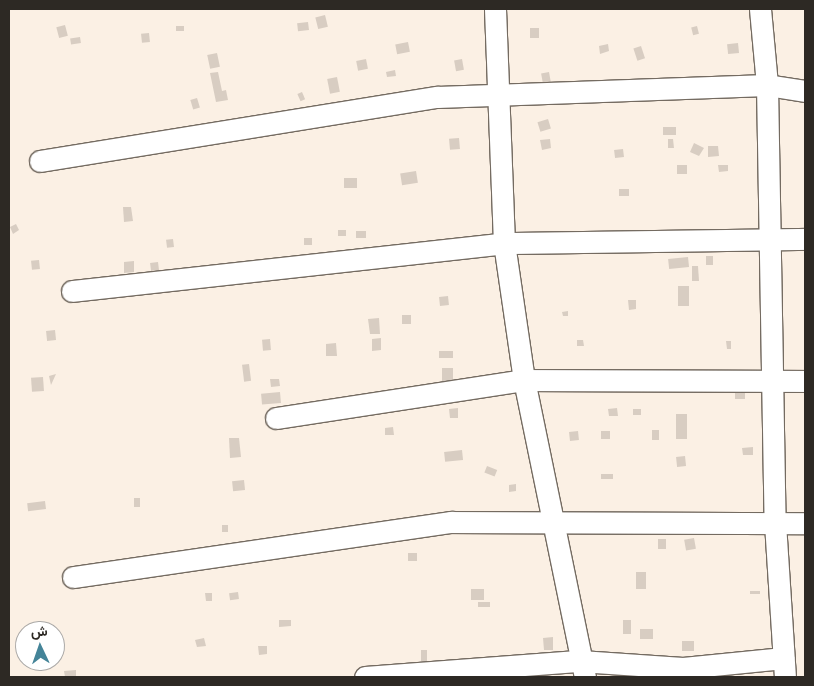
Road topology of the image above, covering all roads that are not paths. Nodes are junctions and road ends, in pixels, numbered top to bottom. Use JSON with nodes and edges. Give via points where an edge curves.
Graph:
{"nodes":[{"id":1,"x":495,"y":9,"type":"edge"},
{"id":2,"x":760,"y":9,"type":"edge"},
{"id":3,"x":767,"y":85,"type":"junction"},
{"id":4,"x":805,"y":91,"type":"edge"},
{"id":5,"x":498,"y":95,"type":"junction"},
{"id":6,"x":40,"y":161,"type":"dead end"},
{"id":7,"x":805,"y":239,"type":"edge"},
{"id":8,"x":770,"y":241,"type":"junction"},
{"id":9,"x":504,"y":243,"type":"junction"},
{"id":10,"x":72,"y":291,"type":"dead end"},
{"id":11,"x":524,"y":380,"type":"junction"},
{"id":12,"x":805,"y":381,"type":"edge"},
{"id":13,"x":771,"y":382,"type":"junction"},
{"id":14,"x":276,"y":418,"type":"dead end"},
{"id":15,"x":551,"y":522,"type":"junction"},
{"id":16,"x":775,"y":523,"type":"junction"},
{"id":17,"x":805,"y":523,"type":"edge"},
{"id":18,"x":73,"y":577,"type":"dead end"},
{"id":19,"x":784,"y":667,"type":"edge"},
{"id":20,"x":582,"y":669,"type":"edge"},
{"id":21,"x":365,"y":677,"type":"edge"}],
"edges":[{"from":1,"to":5,"type":"street"},
{"from":2,"to":3,"type":"street"},
{"from":3,"to":4,"type":"street"},
{"from":3,"to":5,"type":"street"},
{"from":3,"to":8,"type":"street"},
{"from":5,"to":6,"type":"street","via":[[437,97]]},
{"from":5,"to":9,"type":"street"},
{"from":7,"to":8,"type":"street"},
{"from":8,"to":9,"type":"street"},
{"from":8,"to":13,"type":"street"},
{"from":9,"to":10,"type":"street"},
{"from":9,"to":11,"type":"street"},
{"from":11,"to":13,"type":"street"},
{"from":11,"to":14,"type":"street"},
{"from":11,"to":15,"type":"street"},
{"from":12,"to":13,"type":"street"},
{"from":13,"to":16,"type":"street"},
{"from":15,"to":16,"type":"street"},
{"from":15,"to":18,"type":"street","via":[[452,522]]},
{"from":15,"to":20,"type":"street"},
{"from":16,"to":17,"type":"street"},
{"from":16,"to":19,"type":"street"},
{"from":19,"to":20,"type":"street"},
{"from":20,"to":21,"type":"street"}]}
